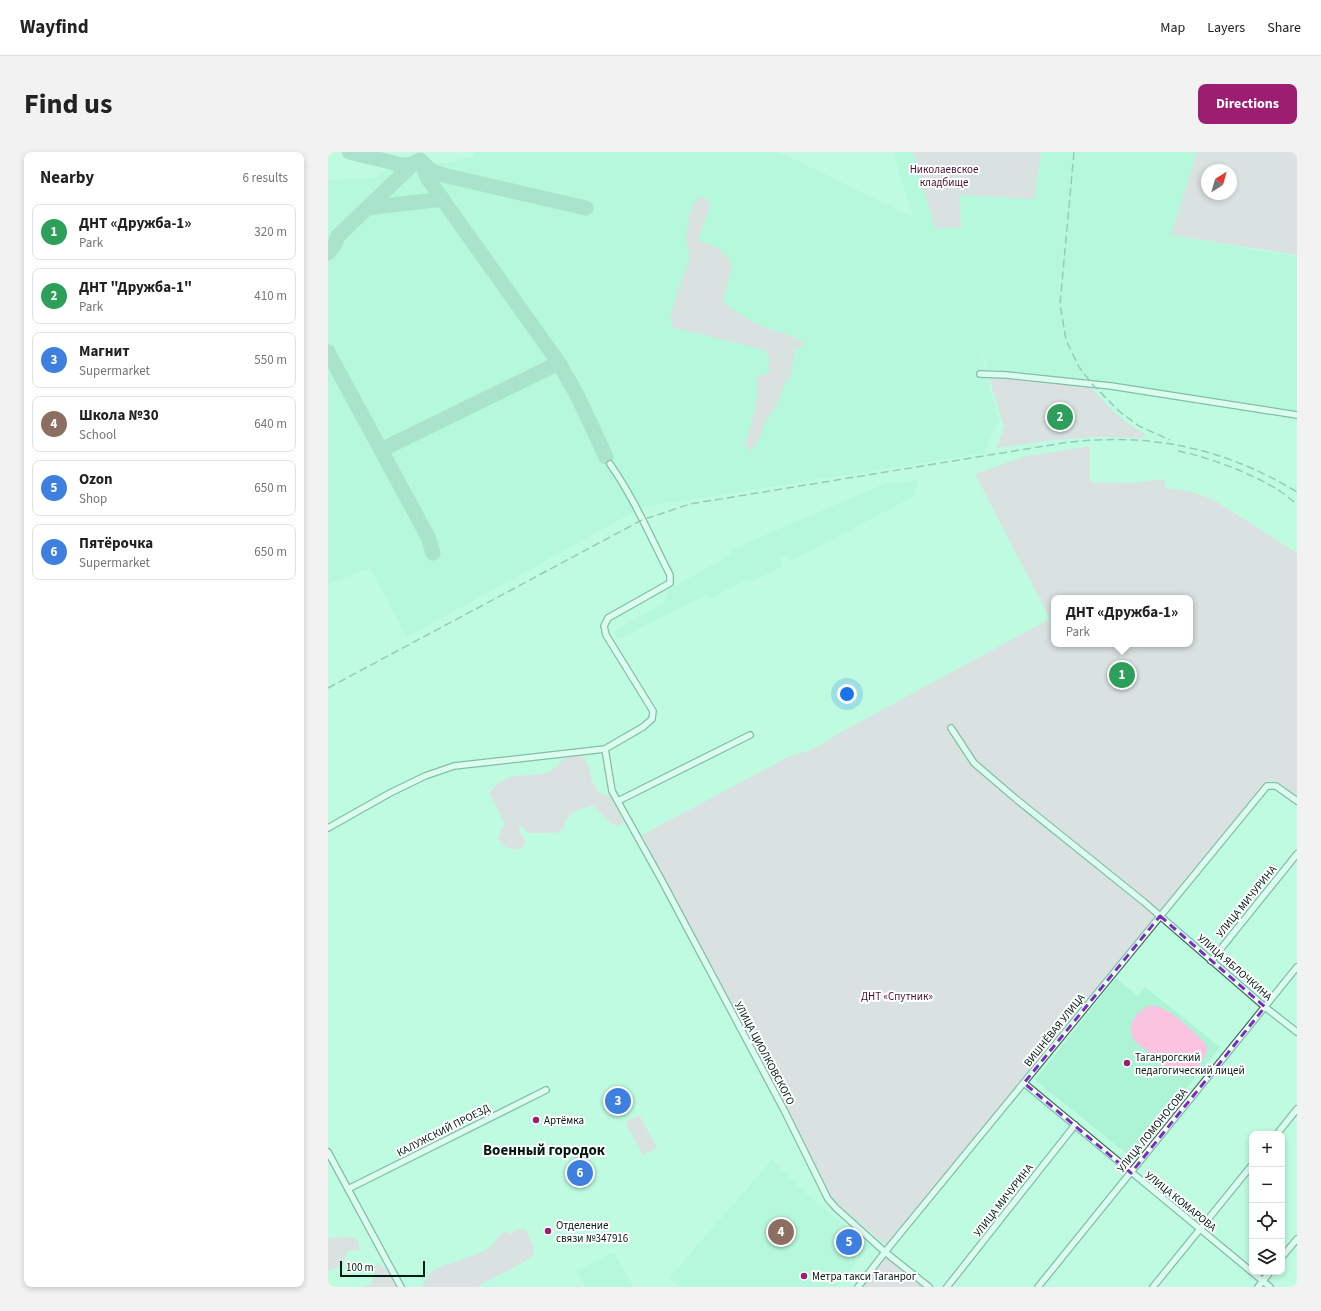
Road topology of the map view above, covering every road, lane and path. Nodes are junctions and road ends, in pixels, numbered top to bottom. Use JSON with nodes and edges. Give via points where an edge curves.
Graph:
{"nodes":[{"id":1,"x":980,"y":374,"type":"dead end"},
{"id":2,"x":1297,"y":414,"type":"edge"},
{"id":3,"x":610,"y":464,"type":"dead end"},
{"id":4,"x":951,"y":728,"type":"dead end"},
{"id":5,"x":750,"y":736,"type":"dead end"},
{"id":6,"x":605,"y":749,"type":"junction"},
{"id":7,"x":618,"y":801,"type":"junction"},
{"id":8,"x":1297,"y":801,"type":"edge"},
{"id":9,"x":328,"y":828,"type":"edge"},
{"id":10,"x":1297,"y":854,"type":"edge"},
{"id":11,"x":1160,"y":916,"type":"junction"},
{"id":12,"x":1211,"y":961,"type":"junction"},
{"id":13,"x":1297,"y":967,"type":"edge"},
{"id":14,"x":1265,"y":1007,"type":"junction"},
{"id":15,"x":1297,"y":1032,"type":"edge"},
{"id":16,"x":1024,"y":1083,"type":"junction"},
{"id":17,"x":546,"y":1090,"type":"dead end"},
{"id":18,"x":1297,"y":1109,"type":"edge"},
{"id":19,"x":1075,"y":1125,"type":"junction"},
{"id":20,"x":1279,"y":1131,"type":"edge"},
{"id":21,"x":328,"y":1152,"type":"edge"},
{"id":22,"x":1250,"y":1167,"type":"edge"},
{"id":23,"x":1131,"y":1173,"type":"junction"},
{"id":24,"x":348,"y":1189,"type":"junction"},
{"id":25,"x":1200,"y":1229,"type":"junction"},
{"id":26,"x":1297,"y":1239,"type":"edge"},
{"id":27,"x":885,"y":1252,"type":"junction"},
{"id":28,"x":1285,"y":1253,"type":"edge"},
{"id":29,"x":1249,"y":1270,"type":"edge"},
{"id":30,"x":1256,"y":1275,"type":"edge"},
{"id":31,"x":1268,"y":1275,"type":"edge"},
{"id":32,"x":1263,"y":1281,"type":"junction"},
{"id":33,"x":401,"y":1287,"type":"edge"},
{"id":34,"x":858,"y":1287,"type":"edge"},
{"id":35,"x":929,"y":1287,"type":"edge"},
{"id":36,"x":947,"y":1287,"type":"edge"},
{"id":37,"x":1038,"y":1287,"type":"edge"},
{"id":38,"x":1153,"y":1287,"type":"edge"},
{"id":39,"x":1258,"y":1287,"type":"edge"},
{"id":40,"x":1270,"y":1287,"type":"edge"}],
"edges":[{"from":1,"to":2,"type":"street","via":[[1111,386]]},
{"from":3,"to":6,"type":"street","via":[[670,575],[670,583],[608,618],[604,626],[606,635],[653,711],[652,719],[643,727]]},
{"from":4,"to":11,"type":"street","name":"УЛИЦА ЯБЛОЧКИНА","via":[[974,763]]},
{"from":5,"to":7,"type":"street"},
{"from":6,"to":7,"type":"street","name":"УЛИЦА ЦИОЛКОВСКОГО","via":[[612,791]]},
{"from":6,"to":9,"type":"street","via":[[454,766],[425,776],[390,793]]},
{"from":7,"to":27,"type":"street","name":"УЛИЦА ЦИОЛКОВСКОГО","via":[[784,1110],[828,1199]]},
{"from":8,"to":11,"type":"street","name":"ВИШНЁВАЯ УЛИЦА","via":[[1276,786],[1268,786]]},
{"from":10,"to":12,"type":"street","name":"УЛИЦА МИЧУРИНА"},
{"from":11,"to":12,"type":"street","name":"УЛИЦА ЯБЛОЧКИНА"},
{"from":11,"to":16,"type":"street","name":"ВИШНЁВАЯ УЛИЦА"},
{"from":12,"to":14,"type":"street","name":"УЛИЦА ЯБЛОЧКИНА"},
{"from":13,"to":14,"type":"street","name":"УЛИЦА ЛОМОНОСОВА"},
{"from":14,"to":15,"type":"street","name":"УЛИЦА ЯБЛОЧКИНА"},
{"from":14,"to":23,"type":"street","name":"УЛИЦА ЛОМОНОСОВА"},
{"from":16,"to":19,"type":"street","name":"УЛИЦА КОМАРОВА"},
{"from":16,"to":27,"type":"street","name":"ВИШНЁВАЯ УЛИЦА"},
{"from":17,"to":24,"type":"street","name":"КАЛУЖСКИЙ ПРОЕЗД"},
{"from":18,"to":20,"type":"street"},
{"from":19,"to":23,"type":"street","name":"УЛИЦА КОМАРОВА"},
{"from":19,"to":36,"type":"street","name":"УЛИЦА МИЧУРИНА"},
{"from":21,"to":24,"type":"street"},
{"from":22,"to":25,"type":"street"},
{"from":23,"to":25,"type":"street","name":"УЛИЦА КОМАРОВА"},
{"from":23,"to":37,"type":"street","name":"УЛИЦА ЛОМОНОСОВА"},
{"from":24,"to":33,"type":"street"},
{"from":25,"to":29,"type":"street","name":"УЛИЦА КОМАРОВА"},
{"from":25,"to":38,"type":"street"},
{"from":26,"to":28,"type":"street"},
{"from":27,"to":34,"type":"street","name":"ВИШНЁВАЯ УЛИЦА"},
{"from":27,"to":35,"type":"street","name":"УЛИЦА ЦИОЛКОВСКОГО"},
{"from":30,"to":32,"type":"street","name":"УЛИЦА КОМАРОВА"},
{"from":31,"to":32,"type":"street"},
{"from":32,"to":39,"type":"street"},
{"from":32,"to":40,"type":"street","name":"УЛИЦА КОМАРОВА"}]}
